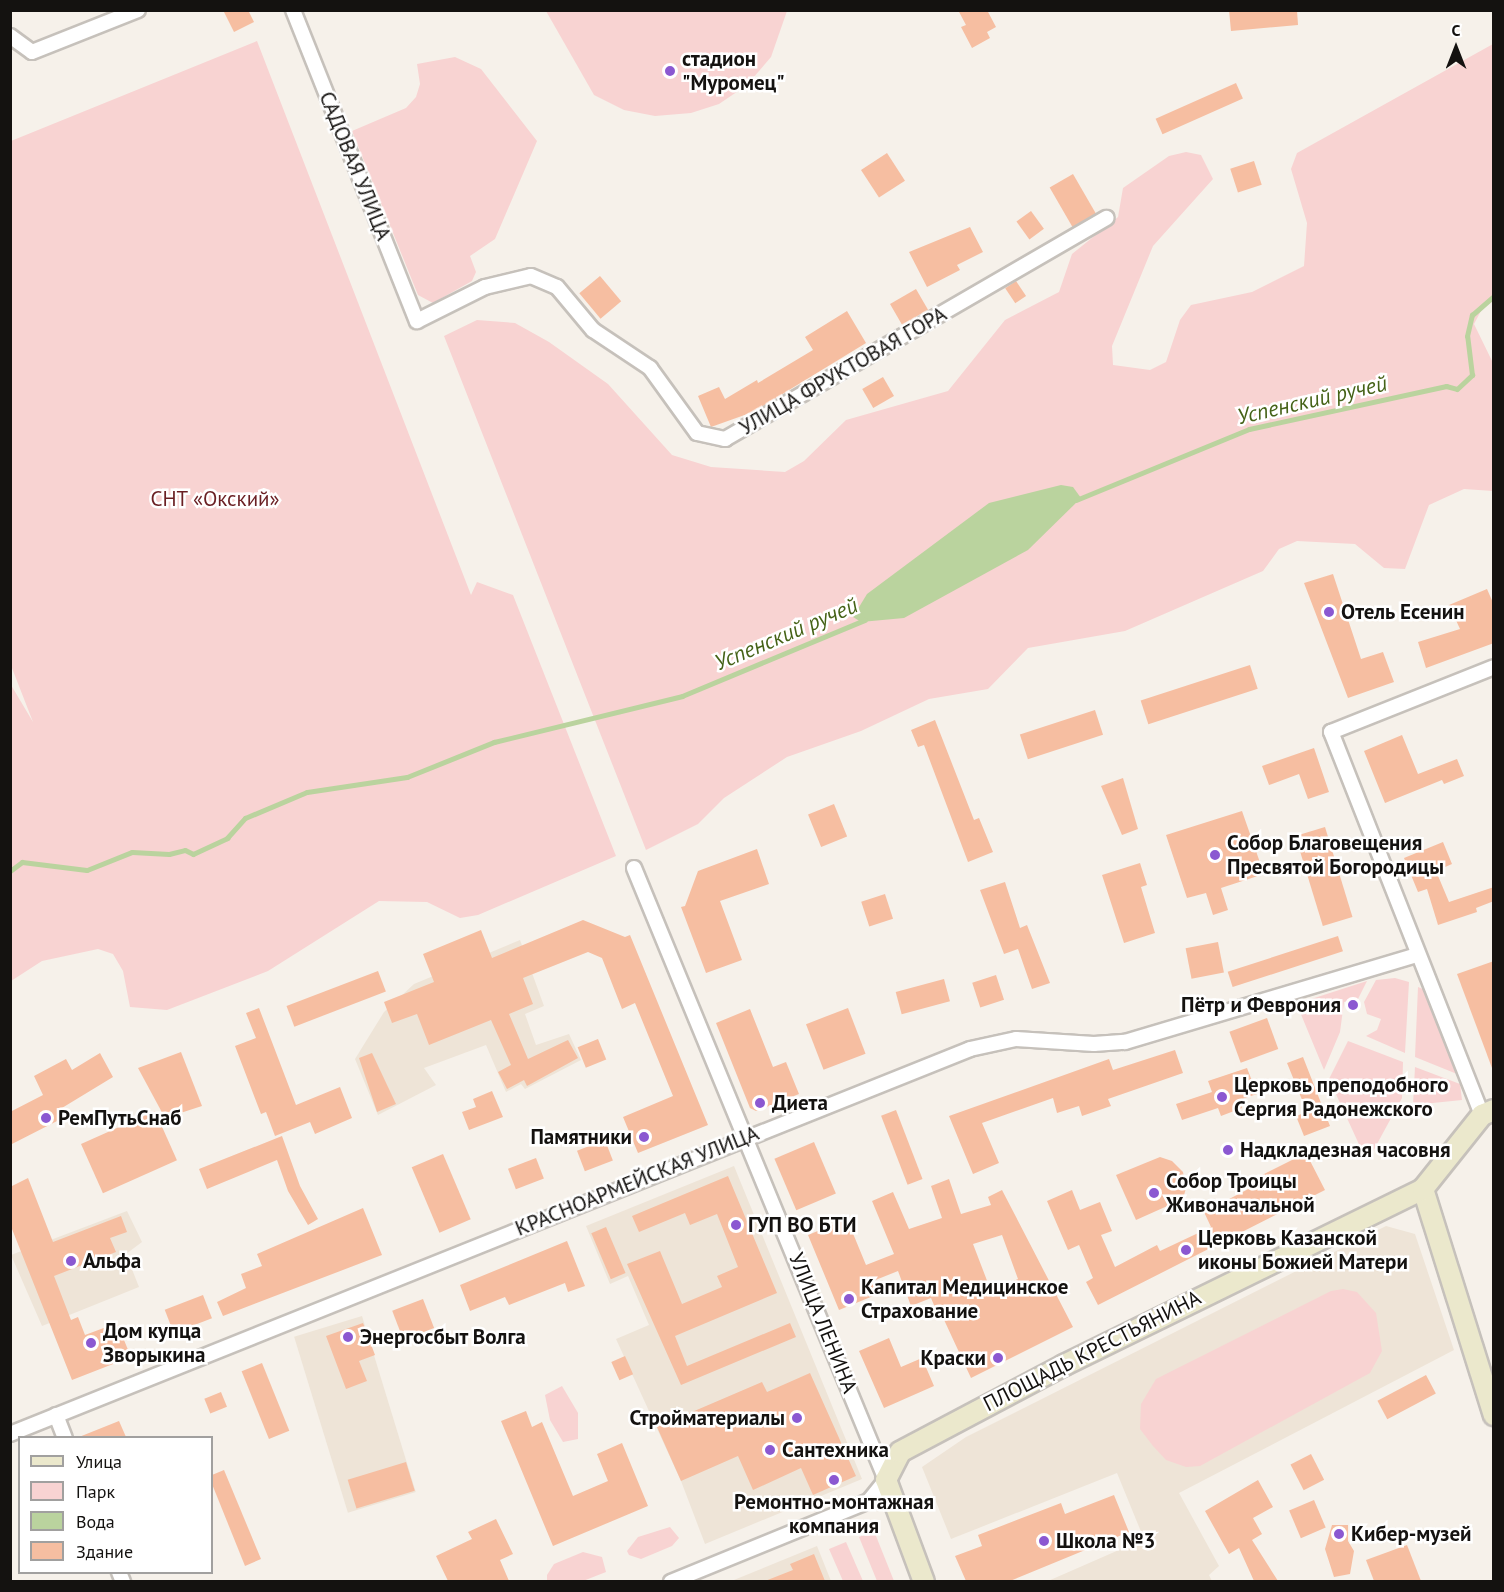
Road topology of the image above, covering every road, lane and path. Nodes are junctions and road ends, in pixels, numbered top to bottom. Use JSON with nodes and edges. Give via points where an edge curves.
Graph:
{"nodes":[{"id":1,"x":138,"y":10,"type":"edge"},
{"id":2,"x":293,"y":10,"type":"edge"},
{"id":3,"x":10,"y":36,"type":"edge"},
{"id":4,"x":1107,"y":218,"type":"dead end"},
{"id":5,"x":417,"y":321,"type":"joint"},
{"id":6,"x":1494,"y":667,"type":"edge"},
{"id":7,"x":634,"y":868,"type":"dead end"},
{"id":8,"x":1417,"y":955,"type":"junction"},
{"id":9,"x":1488,"y":1112,"type":"edge"},
{"id":10,"x":746,"y":1136,"type":"junction"},
{"id":11,"x":1423,"y":1189,"type":"junction"},
{"id":12,"x":1494,"y":1414,"type":"edge"},
{"id":13,"x":56,"y":1415,"type":"junction"},
{"id":14,"x":10,"y":1434,"type":"edge"},
{"id":15,"x":65,"y":1436,"type":"edge"},
{"id":16,"x":886,"y":1480,"type":"junction"},
{"id":17,"x":671,"y":1581,"type":"edge"},
{"id":18,"x":924,"y":1581,"type":"edge"}],
"edges":[{"from":1,"to":3,"type":"street","via":[[32,52]]},
{"from":2,"to":5,"type":"street","name":"САДОВАЯ УЛИЦА"},
{"from":4,"to":5,"type":"street","name":"УЛИЦА ФРУКТОВАЯ ГОРА","via":[[725,439],[697,433],[650,368],[593,330],[557,287],[531,276],[485,287]]},
{"from":6,"to":8,"type":"street","via":[[1332,732]]},
{"from":7,"to":10,"type":"street","name":"УЛИЦА ЛЕНИНА"},
{"from":8,"to":9,"type":"street"},
{"from":8,"to":10,"type":"street","name":"КРАСНОАРМЕЙСКАЯ УЛИЦА","via":[[1125,1042],[1016,1039],[970,1049]]},
{"from":9,"to":11,"type":"street"},
{"from":10,"to":13,"type":"street","name":"КРАСНОАРМЕЙСКАЯ УЛИЦА"},
{"from":10,"to":16,"type":"street","name":"УЛИЦА ЛЕНИНА"},
{"from":11,"to":12,"type":"street"},
{"from":11,"to":16,"type":"street","name":"ПЛОЩАДЬ КРЕСТЬЯНИНА","via":[[954,1421],[900,1452]]},
{"from":13,"to":14,"type":"street","name":"КРАСНОАРМЕЙСКАЯ УЛИЦА"},
{"from":13,"to":15,"type":"street"},
{"from":16,"to":17,"type":"street","via":[[869,1502]]},
{"from":16,"to":18,"type":"street","name":"УЛИЦА ЛЕНИНА"}]}
